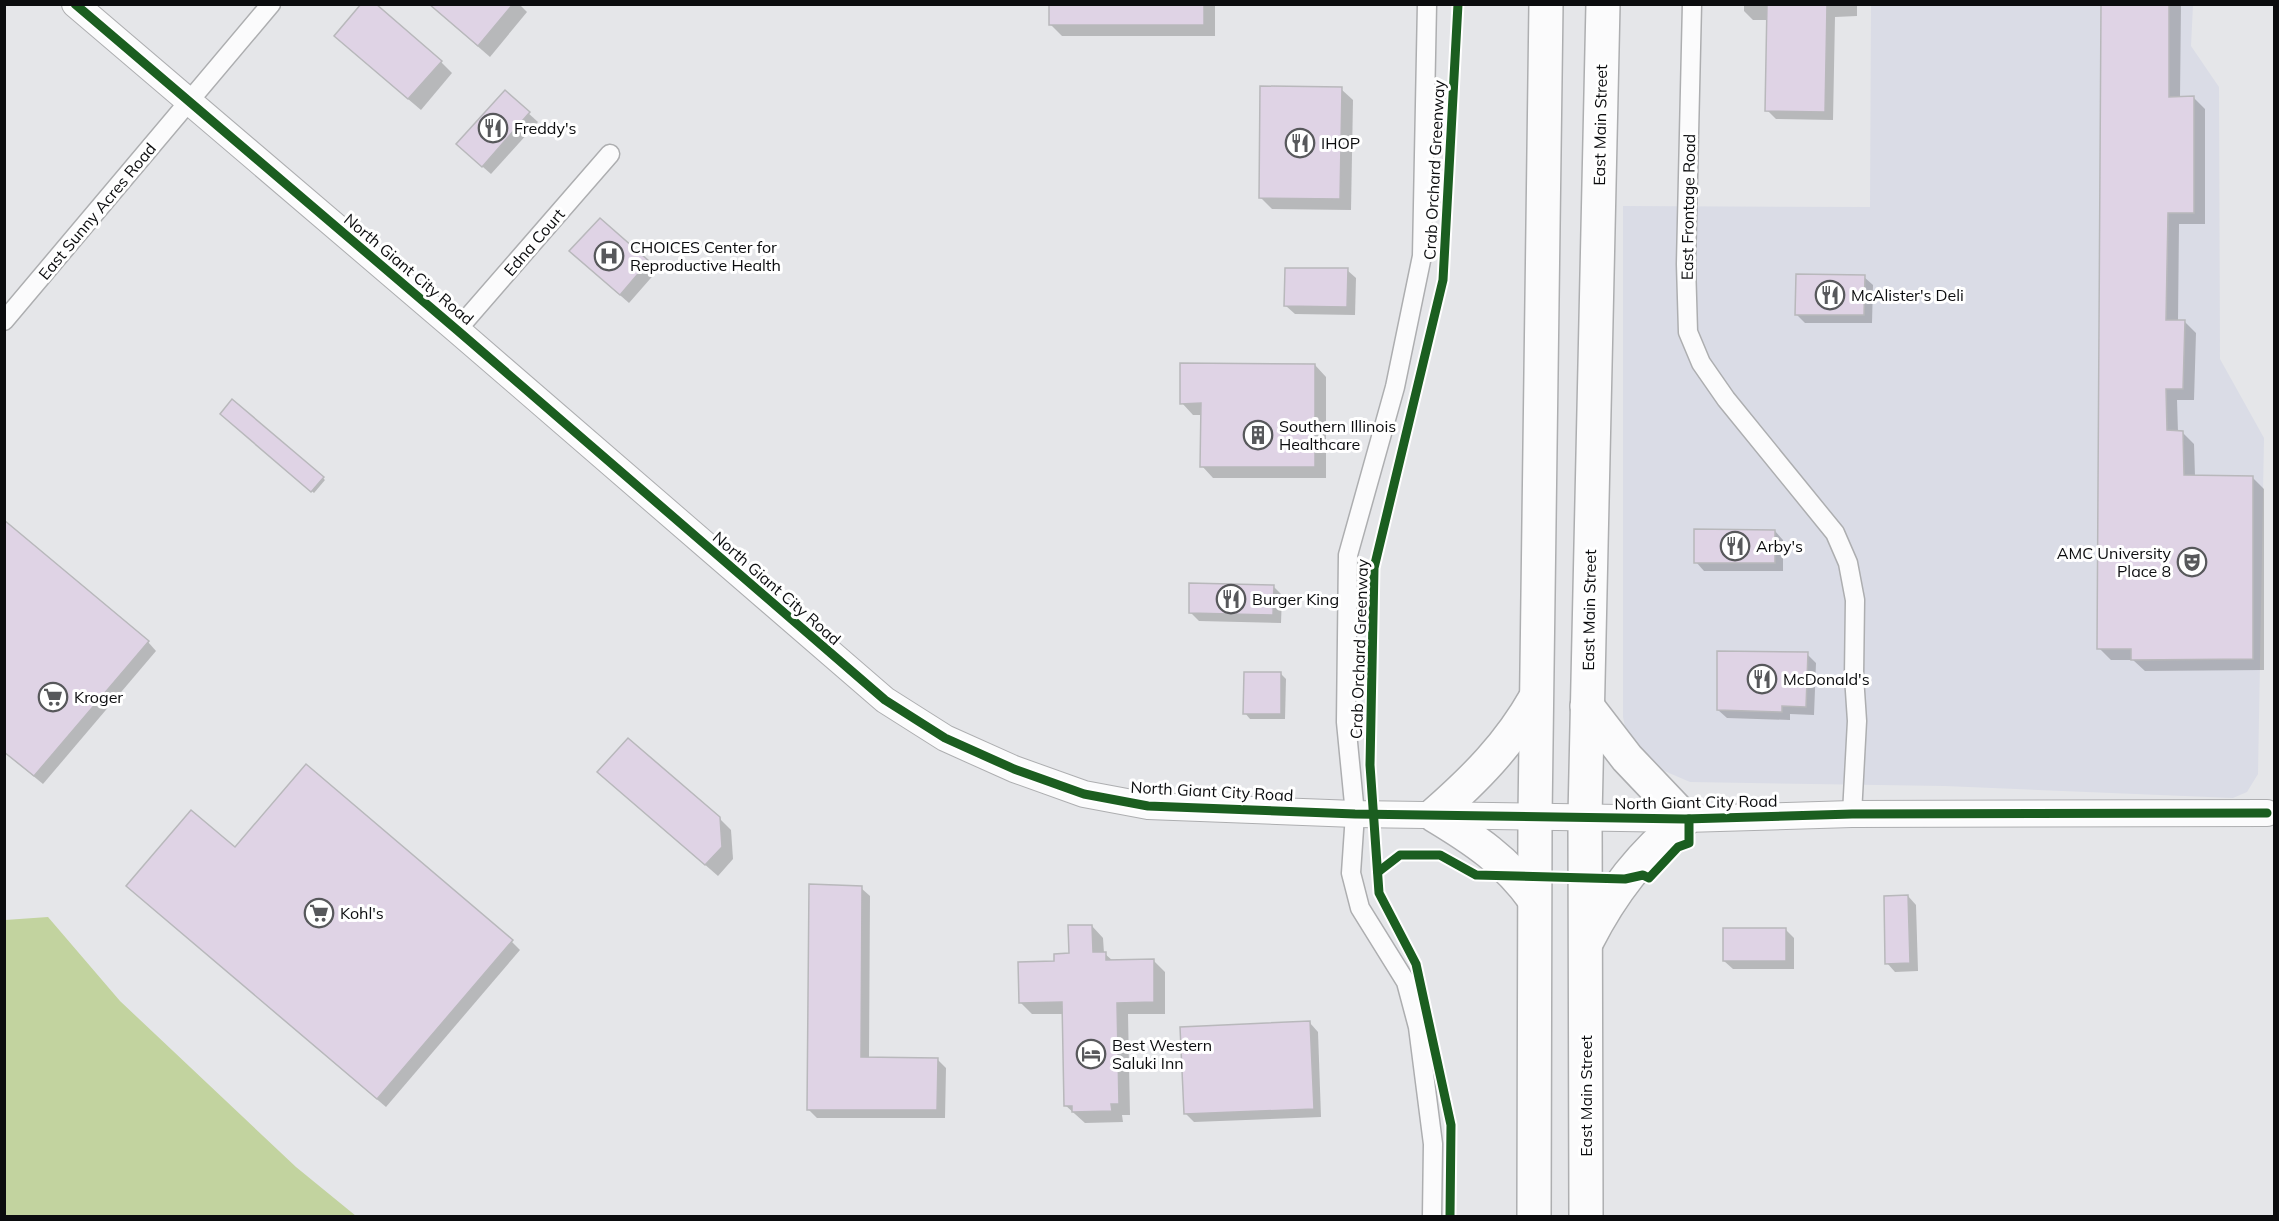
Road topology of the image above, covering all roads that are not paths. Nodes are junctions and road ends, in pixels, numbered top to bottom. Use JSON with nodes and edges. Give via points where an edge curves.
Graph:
{"nodes":[{"id":1,"x":75,"y":4,"type":"edge"},
{"id":2,"x":271,"y":4,"type":"edge"},
{"id":3,"x":1426,"y":4,"type":"edge"},
{"id":4,"x":1546,"y":4,"type":"edge"},
{"id":5,"x":1603,"y":4,"type":"edge"},
{"id":6,"x":1692,"y":4,"type":"edge"},
{"id":7,"x":189,"y":102,"type":"junction"},
{"id":8,"x":610,"y":154,"type":"dead end"},
{"id":9,"x":4,"y":321,"type":"edge"},
{"id":10,"x":457,"y":330,"type":"junction"},
{"id":11,"x":1536,"y":695,"type":"junction"},
{"id":12,"x":1587,"y":706,"type":"junction"},
{"id":13,"x":2267,"y":813,"type":"dead end"},
{"id":14,"x":1355,"y":814,"type":"junction"},
{"id":15,"x":1852,"y":814,"type":"junction"},
{"id":16,"x":1434,"y":815,"type":"junction"},
{"id":17,"x":1535,"y":817,"type":"junction"},
{"id":18,"x":1585,"y":817,"type":"junction"},
{"id":19,"x":1685,"y":819,"type":"junction"},
{"id":20,"x":1534,"y":899,"type":"junction"},
{"id":21,"x":1586,"y":943,"type":"junction"},
{"id":22,"x":1432,"y":1216,"type":"edge"},
{"id":23,"x":1534,"y":1216,"type":"edge"},
{"id":24,"x":1586,"y":1216,"type":"edge"}],
"edges":[{"from":1,"to":7,"type":"street","name":"North Giant City Road"},
{"from":2,"to":7,"type":"street","name":"East Sunny Acres Road"},
{"from":3,"to":14,"type":"street","via":[[1422,256],[1395,387],[1348,555],[1346,722]]},
{"from":4,"to":11,"type":"highway"},
{"from":5,"to":12,"type":"highway","name":"East Main Street"},
{"from":6,"to":15,"type":"street","name":"East Frontage Road","via":[[1688,332],[1701,363],[1835,533],[1848,563],[1855,600],[1857,721]]},
{"from":7,"to":9,"type":"street","name":"East Sunny Acres Road"},
{"from":7,"to":10,"type":"street","name":"North Giant City Road"},
{"from":8,"to":10,"type":"street","name":"Edna Court"},
{"from":10,"to":14,"type":"street","name":"North Giant City Road","via":[[885,700],[945,738],[1084,794],[1148,806]]},
{"from":11,"to":16,"type":"highway","via":[[1496,758]]},
{"from":11,"to":17,"type":"highway"},
{"from":12,"to":18,"type":"highway","name":"East Main Street"},
{"from":12,"to":19,"type":"highway","via":[[1627,758]]},
{"from":13,"to":15,"type":"street","name":"North Giant City Road"},
{"from":14,"to":16,"type":"street","name":"North Giant City Road"},
{"from":14,"to":22,"type":"street","via":[[1351,873],[1360,908],[1406,982],[1418,1027],[1433,1144]]},
{"from":15,"to":19,"type":"street","name":"North Giant City Road"},
{"from":16,"to":17,"type":"street","name":"North Giant City Road"},
{"from":16,"to":20,"type":"highway","via":[[1489,850],[1518,877]]},
{"from":17,"to":18,"type":"street","name":"North Giant City Road"},
{"from":17,"to":20,"type":"highway"},
{"from":18,"to":19,"type":"street","name":"North Giant City Road"},
{"from":18,"to":21,"type":"highway","name":"East Main Street"},
{"from":19,"to":21,"type":"highway","via":[[1637,862]]},
{"from":20,"to":23,"type":"highway"},
{"from":21,"to":24,"type":"highway","name":"East Main Street"}]}
